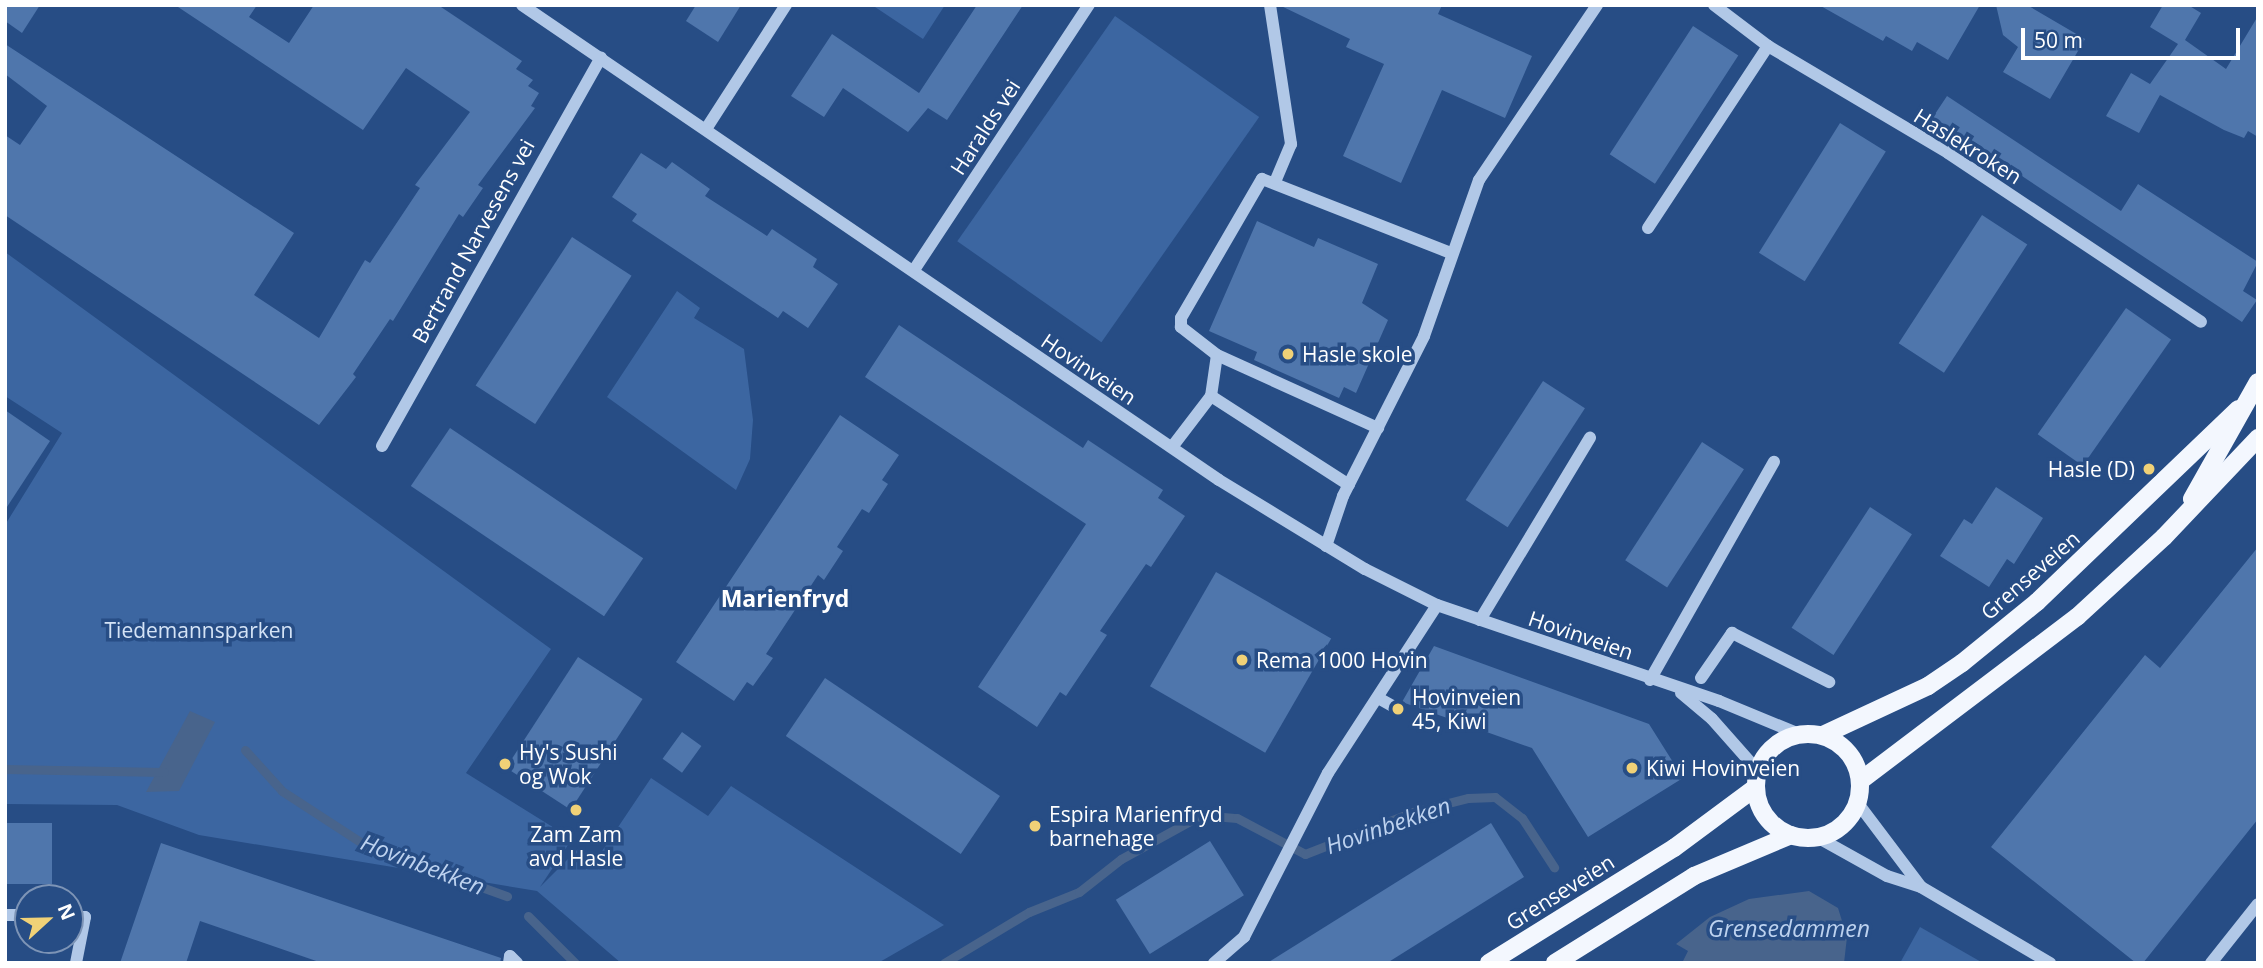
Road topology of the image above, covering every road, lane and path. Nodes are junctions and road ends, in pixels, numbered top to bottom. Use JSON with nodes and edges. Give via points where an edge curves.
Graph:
{"nodes":[{"id":1,"x":522,"y":5,"type":"edge"},
{"id":2,"x":786,"y":5,"type":"edge"},
{"id":3,"x":1089,"y":5,"type":"edge"},
{"id":4,"x":1270,"y":5,"type":"edge"},
{"id":5,"x":1597,"y":5,"type":"edge"},
{"id":6,"x":1714,"y":5,"type":"edge"},
{"id":7,"x":1768,"y":46,"type":"junction"},
{"id":8,"x":601,"y":57,"type":"junction"},
{"id":9,"x":706,"y":129,"type":"junction"},
{"id":10,"x":1275,"y":182,"type":"junction"},
{"id":11,"x":1648,"y":228,"type":"dead end"},
{"id":12,"x":1451,"y":253,"type":"junction"},
{"id":13,"x":914,"y":270,"type":"junction"},
{"id":14,"x":2201,"y":322,"type":"dead end"},
{"id":15,"x":1217,"y":355,"type":"junction"},
{"id":16,"x":2258,"y":382,"type":"edge"},
{"id":17,"x":1211,"y":396,"type":"junction"},
{"id":18,"x":2238,"y":409,"type":"junction"},
{"id":19,"x":1378,"y":428,"type":"junction"},
{"id":20,"x":1590,"y":438,"type":"dead end"},
{"id":21,"x":2258,"y":438,"type":"edge"},
{"id":22,"x":382,"y":446,"type":"dead end"},
{"id":23,"x":1172,"y":447,"type":"junction"},
{"id":24,"x":1774,"y":462,"type":"dead end"},
{"id":25,"x":1349,"y":485,"type":"junction"},
{"id":26,"x":2183,"y":518,"type":"junction"},
{"id":27,"x":1326,"y":545,"type":"junction"},
{"id":28,"x":1437,"y":605,"type":"junction"},
{"id":29,"x":1480,"y":620,"type":"junction"},
{"id":30,"x":1701,"y":678,"type":"dead end"},
{"id":31,"x":1650,"y":680,"type":"junction"},
{"id":32,"x":1829,"y":682,"type":"dead end"},
{"id":33,"x":1675,"y":688,"type":"junction"},
{"id":34,"x":1380,"y":699,"type":"junction"},
{"id":35,"x":1398,"y":709,"type":"dead end"},
{"id":36,"x":1799,"y":734,"type":"junction"},
{"id":37,"x":1823,"y":735,"type":"junction"},
{"id":38,"x":1757,"y":779,"type":"junction"},
{"id":39,"x":1860,"y":781,"type":"junction"},
{"id":40,"x":1857,"y":803,"type":"junction"},
{"id":41,"x":1791,"y":835,"type":"junction"},
{"id":42,"x":1817,"y":837,"type":"junction"},
{"id":43,"x":1921,"y":887,"type":"junction"},
{"id":44,"x":2258,"y":904,"type":"edge"},
{"id":45,"x":509,"y":963,"type":"edge"},
{"id":46,"x":517,"y":963,"type":"edge"},
{"id":47,"x":1214,"y":963,"type":"edge"},
{"id":48,"x":1489,"y":963,"type":"edge"},
{"id":49,"x":1555,"y":963,"type":"edge"},
{"id":50,"x":2050,"y":963,"type":"edge"},
{"id":51,"x":2211,"y":963,"type":"edge"}],
"edges":[{"from":1,"to":8,"type":"street","name":"Hovinveien"},
{"from":2,"to":9,"type":"street"},
{"from":3,"to":13,"type":"street","name":"Haralds vei"},
{"from":4,"to":10,"type":"street","via":[[1292,144]]},
{"from":5,"to":12,"type":"street","via":[[1479,180]]},
{"from":6,"to":7,"type":"street","name":"Haslekroken"},
{"from":7,"to":11,"type":"street"},
{"from":7,"to":14,"type":"street","name":"Haslekroken","via":[[1948,153]]},
{"from":8,"to":9,"type":"street","name":"Hovinveien"},
{"from":8,"to":22,"type":"street","name":"Bertrand Narvesens vei"},
{"from":9,"to":13,"type":"street","name":"Hovinveien"},
{"from":10,"to":12,"type":"street"},
{"from":10,"to":15,"type":"street","via":[[1262,179],[1255,185],[1181,318],[1181,327]]},
{"from":12,"to":19,"type":"street","via":[[1424,336]]},
{"from":13,"to":23,"type":"street","name":"Hovinveien"},
{"from":15,"to":17,"type":"street"},
{"from":15,"to":19,"type":"street"},
{"from":16,"to":18,"type":"main road","name":"Grenseveien"},
{"from":17,"to":23,"type":"street"},
{"from":17,"to":25,"type":"street"},
{"from":18,"to":26,"type":"main road","name":"Grenseveien"},
{"from":18,"to":37,"type":"main road","name":"Grenseveien","via":[[2037,602],[1962,663],[1928,686]]},
{"from":19,"to":25,"type":"street"},
{"from":20,"to":29,"type":"street"},
{"from":21,"to":26,"type":"main road","name":"Grenseveien"},
{"from":23,"to":27,"type":"street","name":"Hovinveien"},
{"from":24,"to":31,"type":"street"},
{"from":25,"to":27,"type":"street"},
{"from":26,"to":39,"type":"main road","name":"Grenseveien","via":[[2077,617]]},
{"from":27,"to":28,"type":"street","name":"Hovinveien"},
{"from":28,"to":29,"type":"street","name":"Hovinveien"},
{"from":28,"to":34,"type":"street","via":[[1412,638]]},
{"from":29,"to":31,"type":"street","name":"Hovinveien"},
{"from":30,"to":32,"type":"street","via":[[1732,633]]},
{"from":31,"to":33,"type":"street","name":"Hovinveien"},
{"from":33,"to":36,"type":"street","name":"Hovinveien"},
{"from":33,"to":38,"type":"street","name":"Hovinveien","via":[[1712,719]]},
{"from":34,"to":35,"type":"street"},
{"from":34,"to":47,"type":"street","via":[[1328,773],[1244,937]]},
{"from":36,"to":37,"type":"main road"},
{"from":36,"to":38,"type":"main road","via":[[1773,746]]},
{"from":37,"to":39,"type":"main road","via":[[1847,752]]},
{"from":38,"to":41,"type":"main road","via":[[1766,817]]},
{"from":38,"to":48,"type":"main road","name":"Grenseveien","via":[[1674,848]]},
{"from":39,"to":40,"type":"main road"},
{"from":40,"to":42,"type":"main road","via":[[1842,825]]},
{"from":40,"to":43,"type":"street"},
{"from":41,"to":42,"type":"main road"},
{"from":41,"to":49,"type":"main road","via":[[1694,876]]},
{"from":42,"to":43,"type":"street","via":[[1887,876]]},
{"from":43,"to":50,"type":"street"},
{"from":44,"to":51,"type":"street"},
{"from":45,"to":46,"type":"street","via":[[510,956]]}]}
